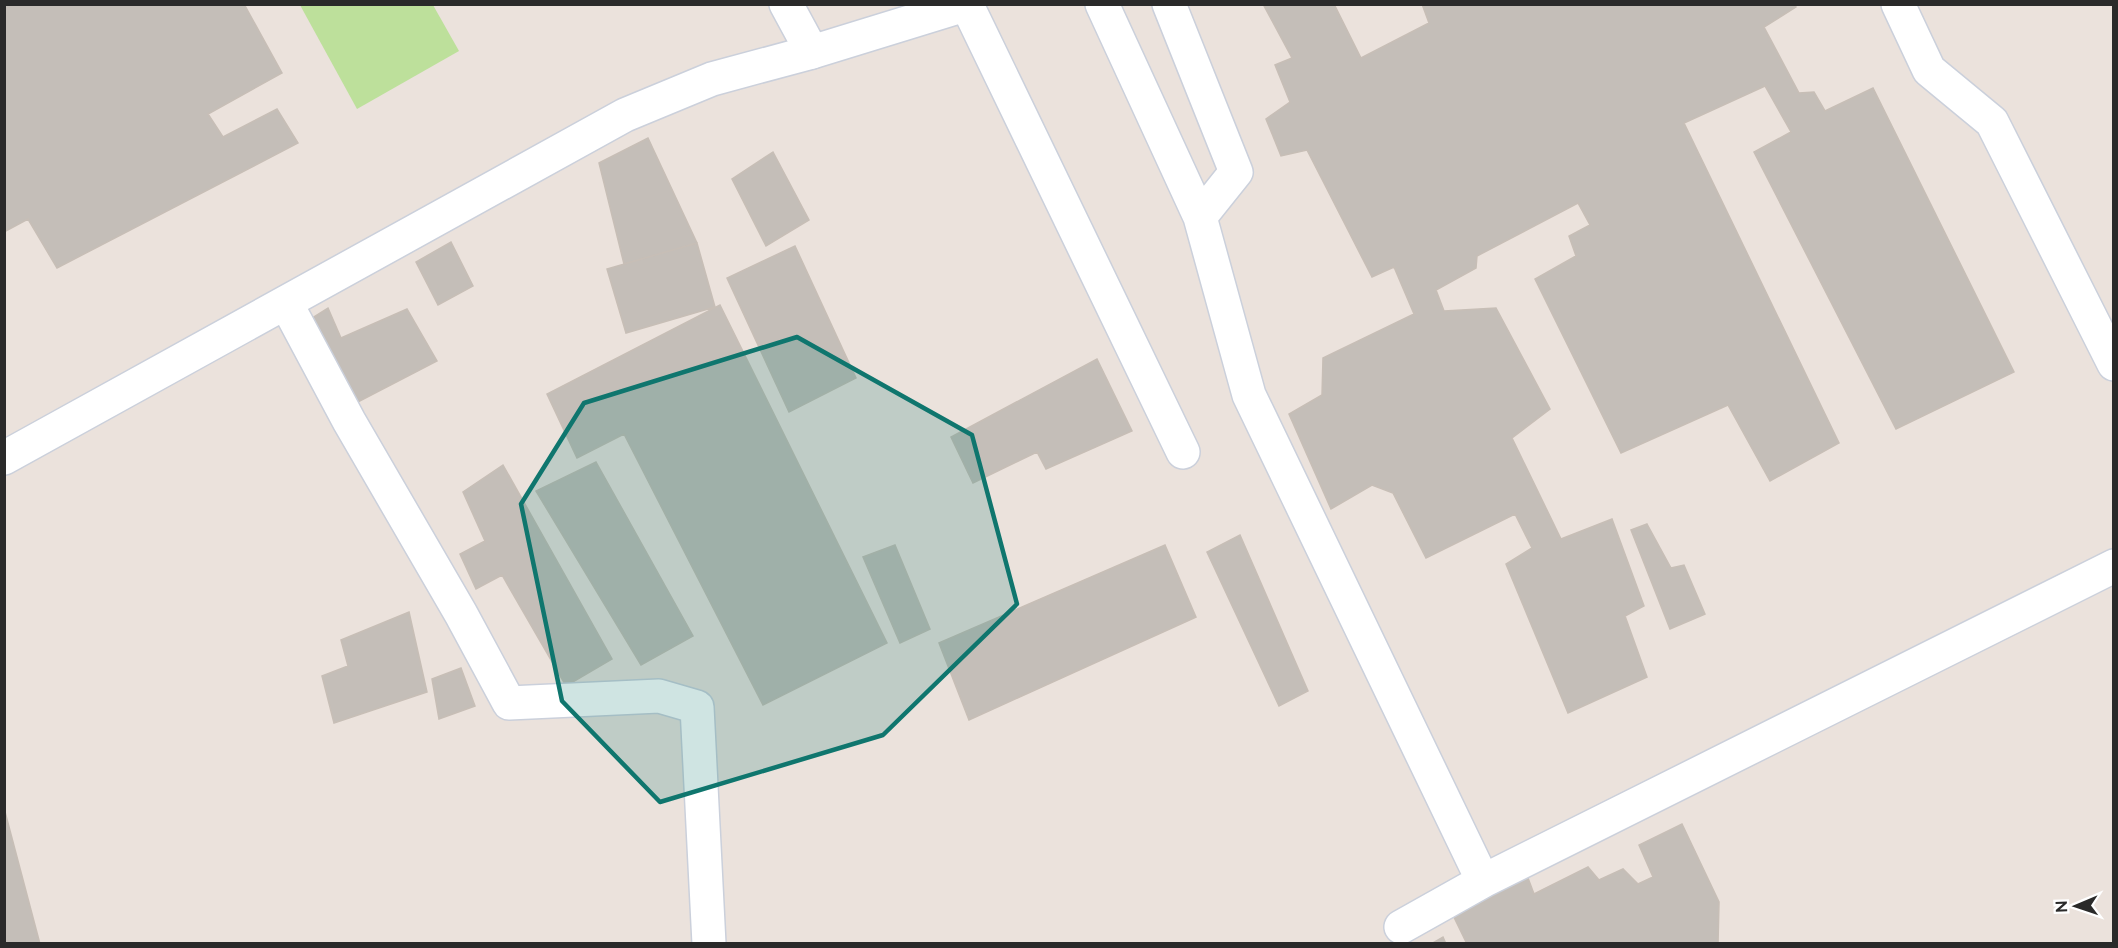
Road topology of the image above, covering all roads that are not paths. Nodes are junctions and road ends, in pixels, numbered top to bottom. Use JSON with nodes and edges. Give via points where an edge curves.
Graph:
{"nodes":[{"id":1,"x":786,"y":4,"type":"edge"},
{"id":2,"x":1102,"y":4,"type":"edge"},
{"id":3,"x":1170,"y":4,"type":"edge"},
{"id":4,"x":1898,"y":4,"type":"edge"},
{"id":5,"x":967,"y":5,"type":"edge"},
{"id":6,"x":812,"y":52,"type":"junction"},
{"id":7,"x":1200,"y":217,"type":"junction"},
{"id":8,"x":286,"y":303,"type":"junction"},
{"id":9,"x":2114,"y":364,"type":"edge"},
{"id":10,"x":1183,"y":452,"type":"dead end"},
{"id":11,"x":4,"y":458,"type":"edge"},
{"id":12,"x":2114,"y":566,"type":"edge"},
{"id":13,"x":1483,"y":881,"type":"junction"},
{"id":14,"x":1401,"y":927,"type":"dead end"},
{"id":15,"x":708,"y":944,"type":"edge"}],
"edges":[{"from":1,"to":6,"type":"street"},
{"from":2,"to":7,"type":"street"},
{"from":3,"to":7,"type":"street","via":[[1236,172]]},
{"from":4,"to":9,"type":"street","via":[[1929,70],[1992,122]]},
{"from":5,"to":6,"type":"street"},
{"from":5,"to":10,"type":"street"},
{"from":6,"to":8,"type":"street","via":[[712,79],[625,115]]},
{"from":7,"to":13,"type":"street","via":[[1249,395]]},
{"from":8,"to":11,"type":"street"},
{"from":8,"to":15,"type":"street","via":[[509,703],[659,696],[697,707]]},
{"from":12,"to":13,"type":"street"},
{"from":13,"to":14,"type":"street"}]}
